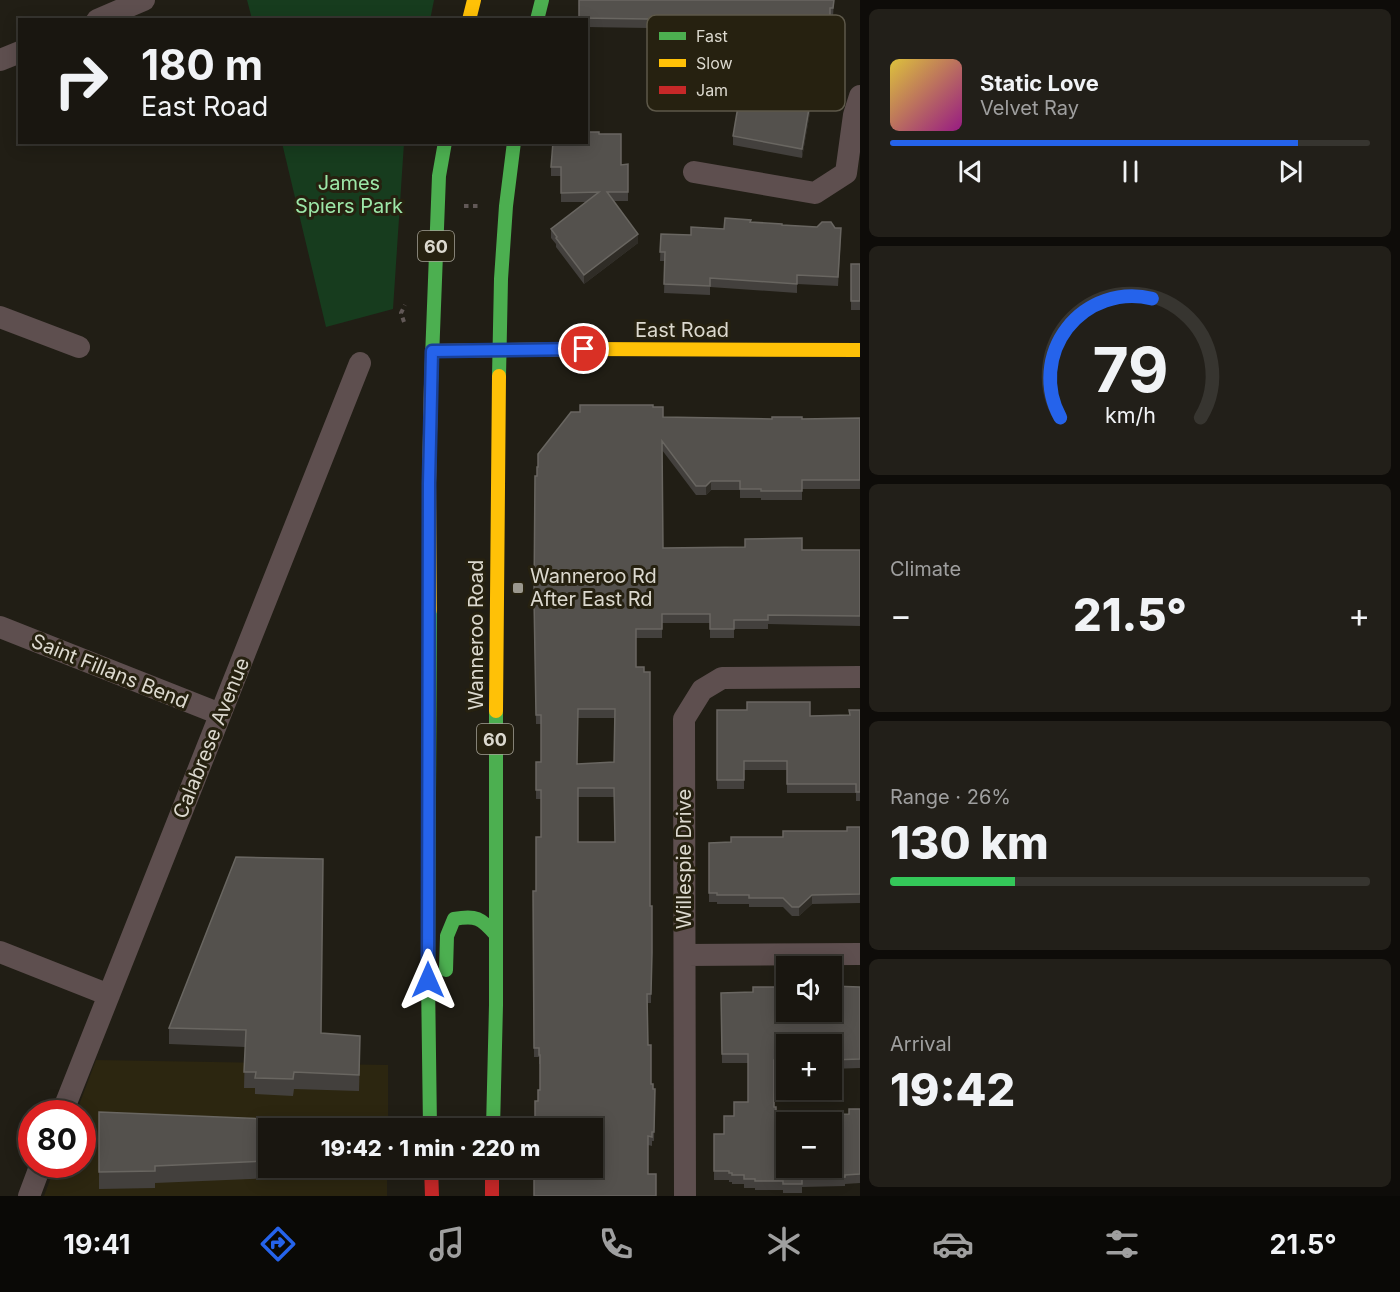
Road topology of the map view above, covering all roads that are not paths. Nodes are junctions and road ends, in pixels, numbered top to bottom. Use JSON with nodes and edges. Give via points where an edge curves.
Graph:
{"nodes":[{"id":1,"x":144,"y":0,"type":"edge"},
{"id":2,"x":474,"y":0,"type":"edge"},
{"id":3,"x":542,"y":0,"type":"edge"},
{"id":4,"x":102,"y":18,"type":"edge"},
{"id":5,"x":470,"y":18,"type":"edge"},
{"id":6,"x":538,"y":18,"type":"edge"},
{"id":7,"x":18,"y":53,"type":"edge"},
{"id":8,"x":0,"y":60,"type":"edge"},
{"id":9,"x":860,"y":96,"type":"edge"},
{"id":10,"x":445,"y":144,"type":"edge"},
{"id":11,"x":514,"y":144,"type":"edge"},
{"id":12,"x":694,"y":172,"type":"dead end"},
{"id":13,"x":0,"y":317,"type":"edge"},
{"id":14,"x":79,"y":346,"type":"dead end"},
{"id":15,"x":499,"y":350,"type":"junction"},
{"id":16,"x":860,"y":350,"type":"edge"},
{"id":17,"x":432,"y":351,"type":"junction"},
{"id":18,"x":360,"y":363,"type":"dead end"},
{"id":19,"x":0,"y":627,"type":"edge"},
{"id":20,"x":860,"y":677,"type":"edge"},
{"id":21,"x":220,"y":714,"type":"junction"},
{"id":22,"x":495,"y":934,"type":"junction"},
{"id":23,"x":0,"y":952,"type":"edge"},
{"id":24,"x":860,"y":954,"type":"edge"},
{"id":25,"x":685,"y":955,"type":"junction"},
{"id":26,"x":446,"y":981,"type":"dead end"},
{"id":27,"x":109,"y":995,"type":"junction"},
{"id":28,"x":67,"y":1100,"type":"edge"},
{"id":29,"x":430,"y":1118,"type":"edge"},
{"id":30,"x":493,"y":1118,"type":"edge"},
{"id":31,"x":36,"y":1178,"type":"edge"},
{"id":32,"x":431,"y":1178,"type":"edge"},
{"id":33,"x":435,"y":1178,"type":"edge"},
{"id":34,"x":492,"y":1178,"type":"edge"},
{"id":35,"x":432,"y":1195,"type":"edge"},
{"id":36,"x":29,"y":1196,"type":"edge"},
{"id":37,"x":492,"y":1196,"type":"edge"},
{"id":38,"x":685,"y":1196,"type":"edge"}],
"edges":[{"from":1,"to":4,"type":"street"},
{"from":2,"to":5,"type":"main road"},
{"from":3,"to":6,"type":"main road"},
{"from":7,"to":8,"type":"street"},
{"from":9,"to":12,"type":"street","via":[[846,173],[815,193]]},
{"from":10,"to":17,"type":"main road","number":"60","via":[[439,176]]},
{"from":11,"to":15,"type":"main road","name":"Wanneroo Road","number":"60","via":[[506,206]]},
{"from":13,"to":14,"type":"street"},
{"from":15,"to":16,"type":"main road","name":"East Road"},
{"from":15,"to":17,"type":"main road","name":"East Road"},
{"from":15,"to":22,"type":"main road","name":"Wanneroo Road","number":"60"},
{"from":17,"to":29,"type":"main road","number":"60"},
{"from":18,"to":21,"type":"street","name":"Calabrese Avenue"},
{"from":19,"to":21,"type":"street","name":"Saint Fillans Bend"},
{"from":20,"to":25,"type":"street","name":"Willespie Drive","via":[[722,678],[702,690],[684,718]]},
{"from":21,"to":27,"type":"street","name":"Calabrese Avenue"},
{"from":22,"to":26,"type":"main road","via":[[482,919],[454,919],[447,936]]},
{"from":22,"to":30,"type":"main road","name":"Wanneroo Road","number":"60"},
{"from":23,"to":27,"type":"street"},
{"from":24,"to":25,"type":"street"},
{"from":25,"to":38,"type":"street","name":"Willespie Drive"},
{"from":27,"to":28,"type":"street","name":"Calabrese Avenue"},
{"from":31,"to":36,"type":"street"},
{"from":32,"to":35,"type":"main road"},
{"from":33,"to":35,"type":"main road"},
{"from":34,"to":37,"type":"main road"}]}
